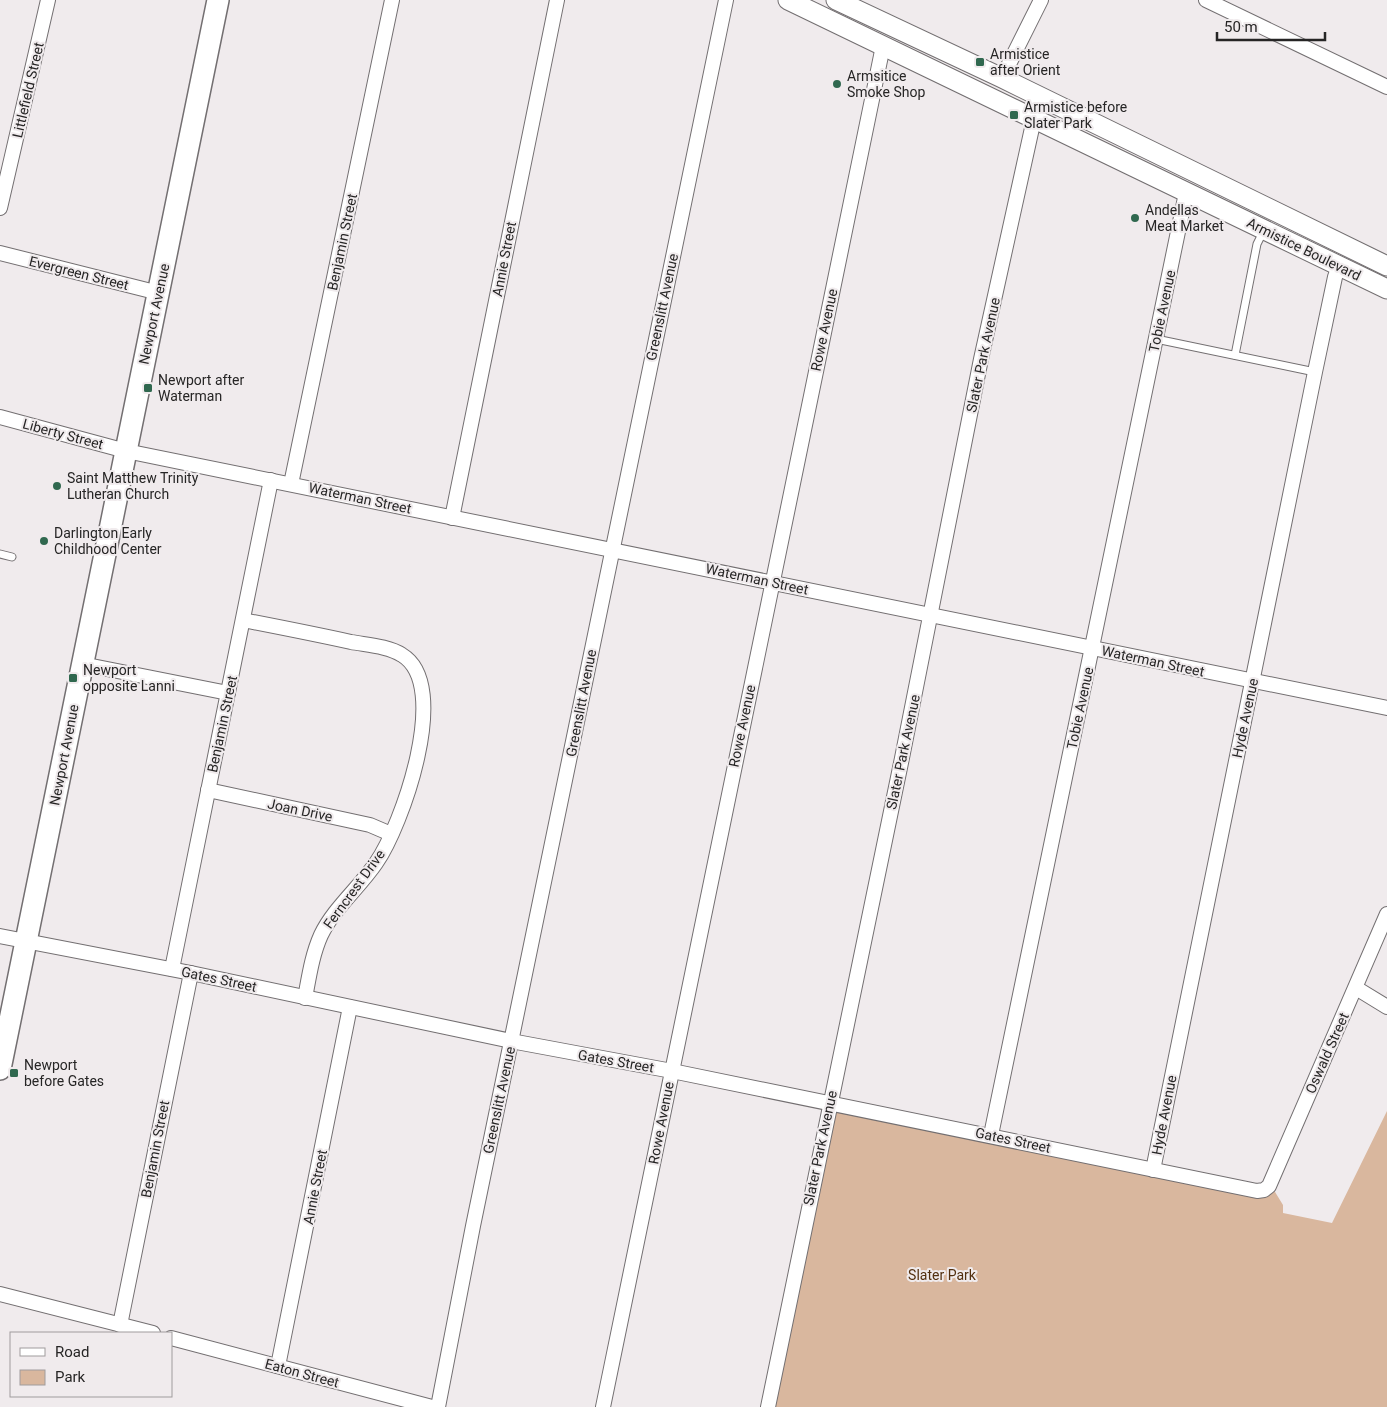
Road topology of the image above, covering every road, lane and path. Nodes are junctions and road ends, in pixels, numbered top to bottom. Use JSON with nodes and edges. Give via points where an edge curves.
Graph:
{"nodes":[{"id":1,"x":48,"y":0,"type":"edge"},
{"id":2,"x":218,"y":0,"type":"edge"},
{"id":3,"x":392,"y":0,"type":"edge"},
{"id":4,"x":558,"y":0,"type":"edge"},
{"id":5,"x":726,"y":0,"type":"edge"},
{"id":6,"x":788,"y":0,"type":"edge"},
{"id":7,"x":836,"y":0,"type":"edge"},
{"id":8,"x":1040,"y":0,"type":"edge"},
{"id":9,"x":1206,"y":0,"type":"edge"},
{"id":10,"x":883,"y":46,"type":"junction"},
{"id":11,"x":1002,"y":78,"type":"junction"},
{"id":12,"x":1387,"y":87,"type":"edge"},
{"id":13,"x":1042,"y":98,"type":"junction"},
{"id":14,"x":1034,"y":119,"type":"junction"},
{"id":15,"x":1186,"y":193,"type":"junction"},
{"id":16,"x":0,"y":208,"type":"edge"},
{"id":17,"x":1264,"y":230,"type":"junction"},
{"id":18,"x":0,"y":253,"type":"edge"},
{"id":19,"x":1339,"y":266,"type":"junction"},
{"id":20,"x":1387,"y":266,"type":"edge"},
{"id":21,"x":1387,"y":289,"type":"edge"},
{"id":22,"x":159,"y":293,"type":"junction"},
{"id":23,"x":1156,"y":339,"type":"junction"},
{"id":24,"x":1235,"y":355,"type":"junction"},
{"id":25,"x":1315,"y":372,"type":"junction"},
{"id":26,"x":0,"y":417,"type":"edge"},
{"id":27,"x":126,"y":451,"type":"junction"},
{"id":28,"x":271,"y":480,"type":"junction"},
{"id":29,"x":292,"y":484,"type":"junction"},
{"id":30,"x":452,"y":518,"type":"junction"},
{"id":31,"x":613,"y":550,"type":"junction"},
{"id":32,"x":0,"y":554,"type":"edge"},
{"id":33,"x":12,"y":557,"type":"dead end"},
{"id":34,"x":772,"y":581,"type":"junction"},
{"id":35,"x":930,"y":616,"type":"junction"},
{"id":36,"x":243,"y":620,"type":"junction"},
{"id":37,"x":1093,"y":648,"type":"junction"},
{"id":38,"x":82,"y":664,"type":"junction"},
{"id":39,"x":1252,"y":681,"type":"junction"},
{"id":40,"x":228,"y":693,"type":"junction"},
{"id":41,"x":1387,"y":708,"type":"edge"},
{"id":42,"x":208,"y":790,"type":"junction"},
{"id":43,"x":391,"y":834,"type":"junction"},
{"id":44,"x":1387,"y":914,"type":"edge"},
{"id":45,"x":0,"y":936,"type":"edge"},
{"id":46,"x":26,"y":941,"type":"junction"},
{"id":47,"x":172,"y":969,"type":"junction"},
{"id":48,"x":191,"y":973,"type":"junction"},
{"id":49,"x":1356,"y":988,"type":"junction"},
{"id":50,"x":305,"y":998,"type":"junction"},
{"id":51,"x":350,"y":1007,"type":"junction"},
{"id":52,"x":1387,"y":1007,"type":"edge"},
{"id":53,"x":4,"y":1024,"type":"edge"},
{"id":54,"x":511,"y":1042,"type":"junction"},
{"id":55,"x":1,"y":1058,"type":"edge"},
{"id":56,"x":672,"y":1071,"type":"junction"},
{"id":57,"x":829,"y":1104,"type":"junction"},
{"id":58,"x":991,"y":1135,"type":"junction"},
{"id":59,"x":1153,"y":1170,"type":"junction"},
{"id":60,"x":1264,"y":1190,"type":"joint"},
{"id":61,"x":0,"y":1294,"type":"edge"},
{"id":62,"x":120,"y":1325,"type":"junction"},
{"id":63,"x":149,"y":1332,"type":"edge"},
{"id":64,"x":172,"y":1338,"type":"edge"},
{"id":65,"x":278,"y":1366,"type":"junction"},
{"id":66,"x":432,"y":1407,"type":"edge"},
{"id":67,"x":438,"y":1407,"type":"edge"},
{"id":68,"x":603,"y":1407,"type":"edge"},
{"id":69,"x":768,"y":1407,"type":"edge"}],
"edges":[{"from":1,"to":16,"type":"street","name":"Littlefield Street"},
{"from":2,"to":22,"type":"main road","name":"Newport Avenue"},
{"from":3,"to":29,"type":"street","name":"Benjamin Street"},
{"from":4,"to":30,"type":"street","name":"Annie Street"},
{"from":5,"to":31,"type":"street","name":"Greenslitt Avenue"},
{"from":6,"to":10,"type":"main road","name":"Armistice Boulevard"},
{"from":7,"to":11,"type":"main road","name":"Armistice Boulevard"},
{"from":8,"to":11,"type":"street"},
{"from":9,"to":12,"type":"street"},
{"from":10,"to":14,"type":"main road","name":"Armistice Boulevard"},
{"from":10,"to":34,"type":"street","name":"Rowe Avenue"},
{"from":11,"to":13,"type":"main road","name":"Armistice Boulevard"},
{"from":13,"to":14,"type":"street","name":"Slater Park Avenue"},
{"from":13,"to":20,"type":"main road","name":"Armistice Boulevard"},
{"from":14,"to":15,"type":"main road","name":"Armistice Boulevard"},
{"from":14,"to":35,"type":"street","name":"Slater Park Avenue"},
{"from":15,"to":17,"type":"main road","name":"Armistice Boulevard"},
{"from":15,"to":23,"type":"street","name":"Tobie Avenue"},
{"from":17,"to":19,"type":"main road","name":"Armistice Boulevard"},
{"from":17,"to":24,"type":"lane","via":[[1257,244]]},
{"from":18,"to":22,"type":"street","name":"Evergreen Street"},
{"from":19,"to":21,"type":"main road","name":"Armistice Boulevard"},
{"from":19,"to":25,"type":"street","name":"Hyde Avenue"},
{"from":22,"to":27,"type":"main road","name":"Newport Avenue"},
{"from":23,"to":24,"type":"lane"},
{"from":23,"to":37,"type":"street","name":"Tobie Avenue"},
{"from":24,"to":25,"type":"lane"},
{"from":25,"to":39,"type":"street","name":"Hyde Avenue"},
{"from":26,"to":27,"type":"street","name":"Liberty Street"},
{"from":27,"to":28,"type":"street","name":"Waterman Street"},
{"from":27,"to":38,"type":"main road","name":"Newport Avenue"},
{"from":28,"to":29,"type":"street","name":"Waterman Street"},
{"from":28,"to":36,"type":"street","name":"Benjamin Street"},
{"from":29,"to":30,"type":"street","name":"Waterman Street"},
{"from":30,"to":31,"type":"street","name":"Waterman Street"},
{"from":31,"to":34,"type":"street","name":"Waterman Street"},
{"from":31,"to":54,"type":"street","name":"Greenslitt Avenue"},
{"from":32,"to":33,"type":"lane"},
{"from":34,"to":35,"type":"street","name":"Waterman Street"},
{"from":34,"to":56,"type":"street","name":"Rowe Avenue"},
{"from":35,"to":37,"type":"street","name":"Waterman Street"},
{"from":35,"to":57,"type":"street","name":"Slater Park Avenue"},
{"from":36,"to":40,"type":"street","name":"Benjamin Street"},
{"from":36,"to":43,"type":"street","name":"Ferncrest Drive","via":[[378,647],[402,655],[415,667],[423,690],[424,713],[410,784]]},
{"from":37,"to":39,"type":"street","name":"Waterman Street"},
{"from":37,"to":58,"type":"street","name":"Tobie Avenue"},
{"from":38,"to":40,"type":"street"},
{"from":38,"to":46,"type":"main road","name":"Newport Avenue"},
{"from":39,"to":41,"type":"street","name":"Waterman Street"},
{"from":39,"to":59,"type":"street","name":"Hyde Avenue"},
{"from":40,"to":42,"type":"street","name":"Benjamin Street"},
{"from":42,"to":43,"type":"street","name":"Joan Drive","via":[[370,825]]},
{"from":42,"to":47,"type":"street","name":"Benjamin Street"},
{"from":43,"to":50,"type":"street","name":"Ferncrest Drive","via":[[377,862],[322,934]]},
{"from":44,"to":49,"type":"street","name":"Oswald Street"},
{"from":45,"to":46,"type":"street","name":"Gates Street"},
{"from":46,"to":47,"type":"street","name":"Gates Street"},
{"from":46,"to":53,"type":"main road","name":"Newport Avenue"},
{"from":47,"to":48,"type":"street","name":"Gates Street"},
{"from":48,"to":50,"type":"street","name":"Gates Street"},
{"from":48,"to":62,"type":"street","name":"Benjamin Street"},
{"from":49,"to":52,"type":"street"},
{"from":49,"to":60,"type":"street","name":"Oswald Street","via":[[1269,1186]]},
{"from":50,"to":51,"type":"street","name":"Gates Street"},
{"from":51,"to":54,"type":"street","name":"Gates Street"},
{"from":51,"to":65,"type":"street","name":"Annie Street"},
{"from":53,"to":55,"type":"main road","name":"Newport Avenue"},
{"from":54,"to":56,"type":"street","name":"Gates Street"},
{"from":54,"to":67,"type":"street","name":"Greenslitt Avenue"},
{"from":56,"to":57,"type":"street","name":"Gates Street"},
{"from":56,"to":68,"type":"street","name":"Rowe Avenue"},
{"from":57,"to":58,"type":"street","name":"Gates Street"},
{"from":57,"to":69,"type":"street","name":"Slater Park Avenue"},
{"from":58,"to":59,"type":"street","name":"Gates Street"},
{"from":59,"to":60,"type":"street","name":"Gates Street"},
{"from":61,"to":62,"type":"street"},
{"from":62,"to":63,"type":"street"},
{"from":64,"to":65,"type":"street","name":"Eaton Street"},
{"from":65,"to":66,"type":"street","name":"Eaton Street"}]}
